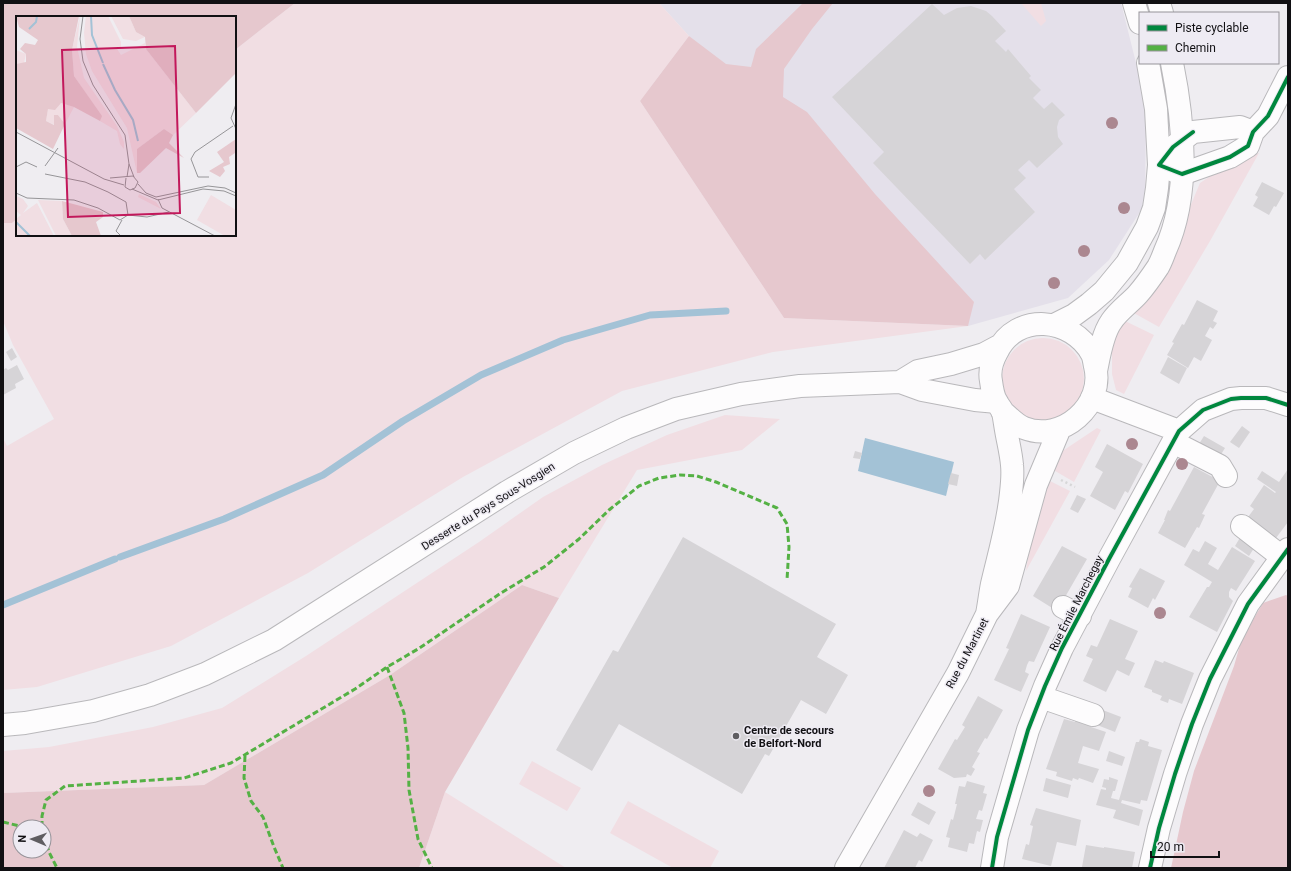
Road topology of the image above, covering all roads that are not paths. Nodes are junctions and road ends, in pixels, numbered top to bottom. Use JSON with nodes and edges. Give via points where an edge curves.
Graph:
{"nodes":[{"id":1,"x":1134,"y":3,"type":"edge"},
{"id":2,"x":1139,"y":20,"type":"edge"},
{"id":3,"x":1148,"y":64,"type":"edge"},
{"id":4,"x":1172,"y":64,"type":"edge"},
{"id":5,"x":1286,"y":88,"type":"edge"},
{"id":6,"x":1186,"y":131,"type":"junction"},
{"id":7,"x":1252,"y":132,"type":"junction"},
{"id":8,"x":1159,"y":165,"type":"junction"},
{"id":9,"x":1182,"y":174,"type":"junction"},
{"id":10,"x":1054,"y":325,"type":"junction"},
{"id":11,"x":999,"y":346,"type":"junction"},
{"id":12,"x":1096,"y":372,"type":"junction"},
{"id":13,"x":900,"y":382,"type":"junction"},
{"id":14,"x":1092,"y":398,"type":"junction"},
{"id":15,"x":1288,"y":405,"type":"edge"},
{"id":16,"x":1000,"y":407,"type":"junction"},
{"id":17,"x":1060,"y":428,"type":"junction"},
{"id":18,"x":1176,"y":437,"type":"junction"},
{"id":19,"x":1226,"y":476,"type":"dead end"},
{"id":20,"x":1242,"y":526,"type":"dead end"},
{"id":21,"x":1285,"y":553,"type":"edge"},
{"id":22,"x":987,"y":614,"type":"junction"},
{"id":23,"x":1041,"y":696,"type":"junction"},
{"id":24,"x":1093,"y":715,"type":"dead end"},
{"id":25,"x":3,"y":725,"type":"edge"},
{"id":26,"x":846,"y":868,"type":"edge"},
{"id":27,"x":992,"y":868,"type":"edge"},
{"id":28,"x":1150,"y":868,"type":"edge"}],
"edges":[{"from":1,"to":2,"type":"main road"},
{"from":3,"to":8,"type":"main road","via":[[1156,109]]},
{"from":4,"to":6,"type":"main road"},
{"from":5,"to":7,"type":"main road","via":[[1268,116]]},
{"from":6,"to":7,"type":"main road","via":[[1240,127]]},
{"from":6,"to":8,"type":"main road"},
{"from":6,"to":9,"type":"main road"},
{"from":7,"to":9,"type":"main road","via":[[1248,146],[1230,157]]},
{"from":8,"to":9,"type":"main road"},
{"from":8,"to":10,"type":"main road","via":[[1154,208],[1147,227],[1127,263],[1104,291],[1089,304]]},
{"from":9,"to":12,"type":"main road","via":[[1171,239],[1158,266],[1138,294],[1110,323]]},
{"from":10,"to":11,"type":"main road","via":[[1024,327],[1010,335]]},
{"from":10,"to":12,"type":"main road","via":[[1070,331],[1083,341],[1092,355]]},
{"from":11,"to":13,"type":"main road","via":[[984,354],[918,371]]},
{"from":11,"to":16,"type":"main road","via":[[992,360],[990,376],[992,393]]},
{"from":12,"to":14,"type":"main road"},
{"from":13,"to":16,"type":"main road","name":"Desserte du Pays Sous-Vosgien","via":[[922,390]]},
{"from":13,"to":25,"type":"main road","name":"Desserte du Pays Sous-Vosgien","via":[[800,386],[741,394],[676,409],[626,428],[574,453],[507,492],[274,640],[205,674],[150,695],[93,711]]},
{"from":14,"to":17,"type":"main road","via":[[1075,420]]},
{"from":14,"to":18,"type":"main road"},
{"from":15,"to":18,"type":"main road","name":"Rue Émile Marchegay","via":[[1266,398],[1231,399],[1203,410]]},
{"from":16,"to":17,"type":"main road","via":[[1024,428],[1041,431]]},
{"from":16,"to":22,"type":"main road","via":[[1012,478],[1005,533]]},
{"from":17,"to":22,"type":"main road","name":"Rue du Martinet","via":[[1036,485],[1008,586]]},
{"from":18,"to":19,"type":"main road","via":[[1220,466]]},
{"from":18,"to":23,"type":"main road","name":"Rue Émile Marchegay","via":[[1109,559],[1071,611],[1062,648]]},
{"from":20,"to":21,"type":"main road"},
{"from":21,"to":28,"type":"main road","via":[[1248,604],[1210,679],[1175,774]]},
{"from":22,"to":26,"type":"main road","name":"Rue du Martinet","via":[[958,673]]},
{"from":23,"to":24,"type":"main road"},
{"from":23,"to":27,"type":"main road","name":"Rue Émile Marchegay","via":[[1008,798],[997,837]]}]}
